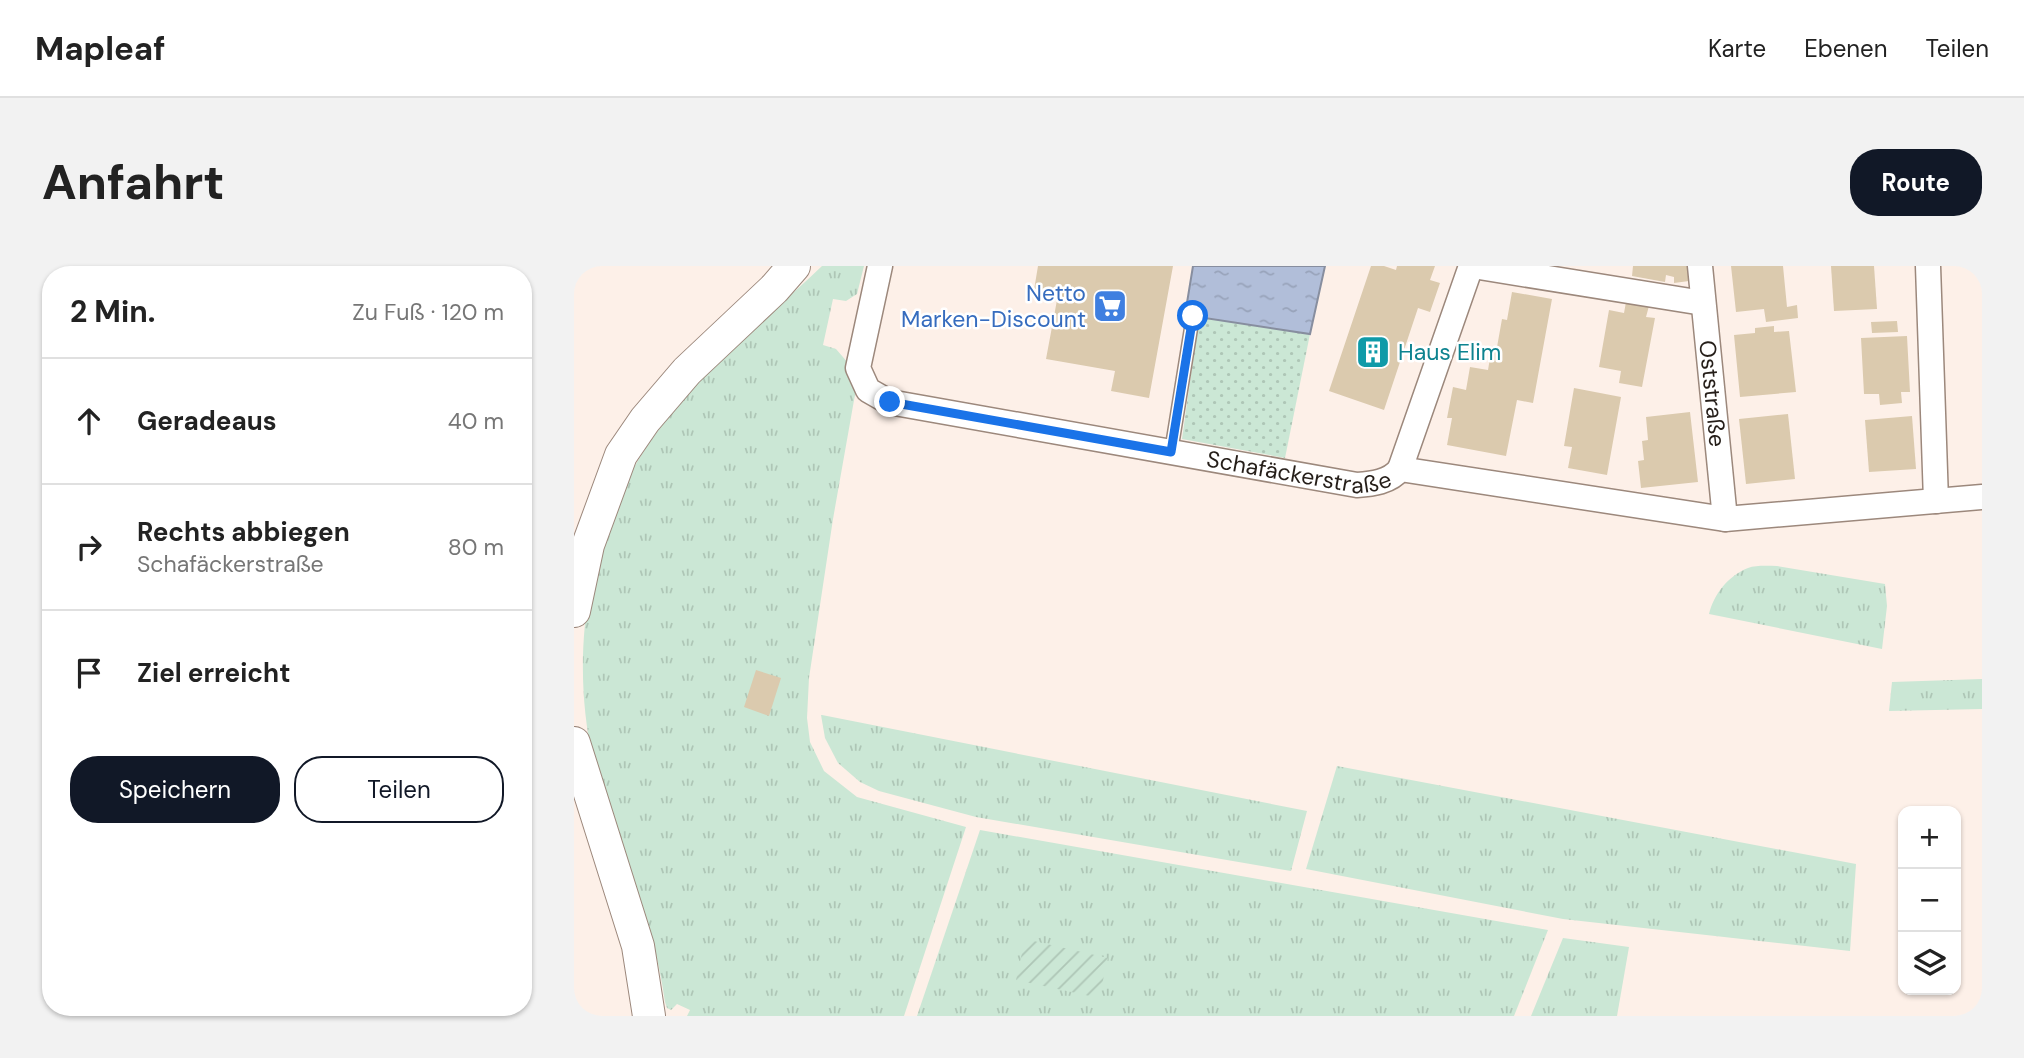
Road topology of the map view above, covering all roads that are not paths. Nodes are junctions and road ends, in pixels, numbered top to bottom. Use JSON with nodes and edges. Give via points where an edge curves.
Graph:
{"nodes":[{"id":1,"x":794,"y":266,"type":"edge"},
{"id":2,"x":880,"y":266,"type":"edge"},
{"id":3,"x":1472,"y":266,"type":"edge"},
{"id":4,"x":1700,"y":266,"type":"edge"},
{"id":5,"x":1928,"y":266,"type":"edge"},
{"id":6,"x":1703,"y":303,"type":"junction"},
{"id":7,"x":1193,"y":316,"type":"dead end"},
{"id":8,"x":1171,"y":452,"type":"junction"},
{"id":9,"x":1400,"y":469,"type":"junction"},
{"id":10,"x":1982,"y":497,"type":"edge"},
{"id":11,"x":1936,"y":501,"type":"junction"},
{"id":12,"x":1726,"y":519,"type":"junction"},
{"id":13,"x":574,"y":611,"type":"edge"},
{"id":14,"x":574,"y":743,"type":"edge"},
{"id":15,"x":649,"y":1016,"type":"edge"}],
"edges":[{"from":1,"to":13,"type":"street","via":[[687,371],[621,455],[588,545]]},
{"from":2,"to":8,"type":"street","name":"Schafäckerstraße","via":[[858,368],[868,390],[890,402]]},
{"from":3,"to":6,"type":"street"},
{"from":3,"to":9,"type":"street"},
{"from":4,"to":6,"type":"street","name":"Oststraße"},
{"from":5,"to":11,"type":"street"},
{"from":6,"to":12,"type":"street","name":"Oststraße"},
{"from":7,"to":8,"type":"lane"},
{"from":8,"to":9,"type":"street","name":"Schafäckerstraße","via":[[1357,485],[1375,483]]},
{"from":9,"to":12,"type":"street","name":"Schafäckerstraße"},
{"from":10,"to":11,"type":"street","name":"Schafäckerstraße"},
{"from":11,"to":12,"type":"street","name":"Schafäckerstraße"},
{"from":14,"to":15,"type":"street","via":[[638,946]]}]}
